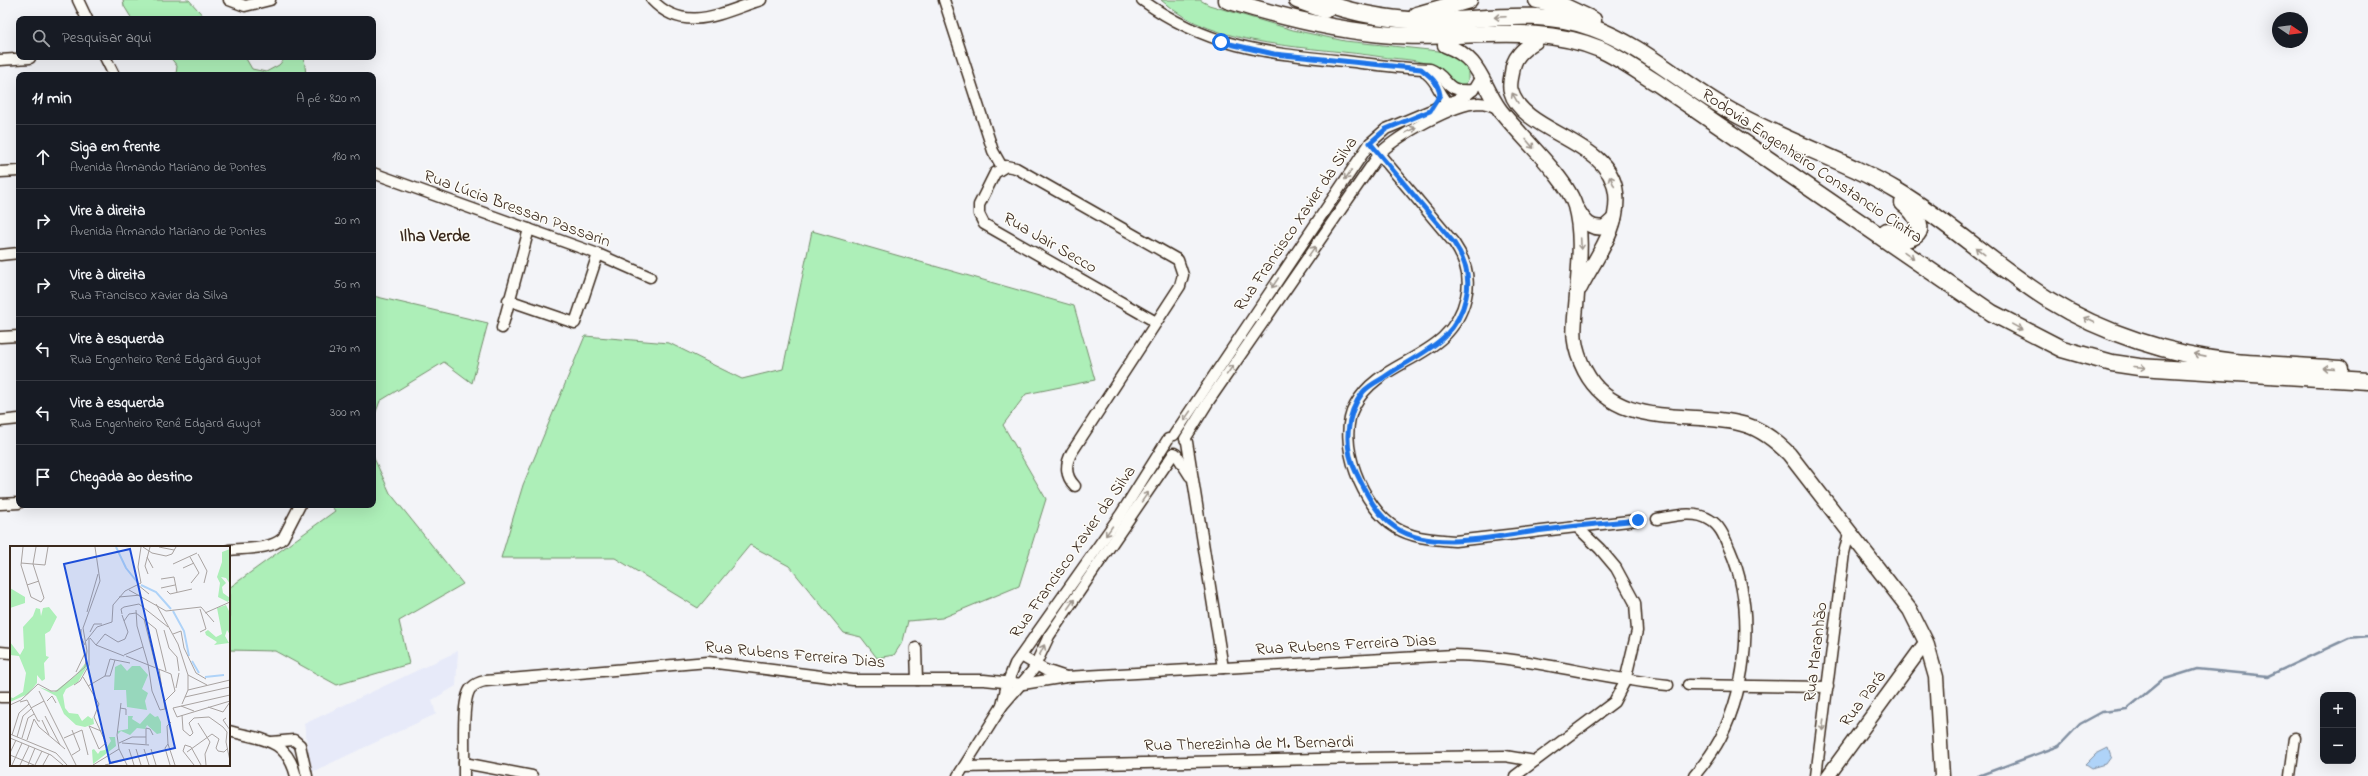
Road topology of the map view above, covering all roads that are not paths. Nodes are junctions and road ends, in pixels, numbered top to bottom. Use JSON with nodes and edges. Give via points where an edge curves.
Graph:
{"nodes":[{"id":1,"x":78,"y":0,"type":"edge"},
{"id":2,"x":229,"y":0,"type":"edge"},
{"id":3,"x":270,"y":0,"type":"edge"},
{"id":4,"x":652,"y":0,"type":"edge"},
{"id":5,"x":761,"y":0,"type":"edge"},
{"id":6,"x":944,"y":0,"type":"edge"},
{"id":7,"x":1142,"y":0,"type":"edge"},
{"id":8,"x":1227,"y":0,"type":"edge"},
{"id":9,"x":1243,"y":0,"type":"edge"},
{"id":10,"x":1297,"y":0,"type":"edge"},
{"id":11,"x":1316,"y":0,"type":"edge"},
{"id":12,"x":1469,"y":0,"type":"edge"},
{"id":13,"x":1537,"y":0,"type":"edge"},
{"id":14,"x":86,"y":16,"type":"edge"},
{"id":15,"x":1525,"y":16,"type":"junction"},
{"id":16,"x":1399,"y":19,"type":"junction"},
{"id":17,"x":1325,"y":26,"type":"junction"},
{"id":18,"x":1620,"y":40,"type":"junction"},
{"id":19,"x":1536,"y":42,"type":"junction"},
{"id":20,"x":1445,"y":44,"type":"junction"},
{"id":21,"x":16,"y":59,"type":"edge"},
{"id":22,"x":0,"y":60,"type":"edge"},
{"id":23,"x":106,"y":60,"type":"edge"},
{"id":24,"x":1421,"y":69,"type":"junction"},
{"id":25,"x":112,"y":72,"type":"edge"},
{"id":26,"x":1482,"y":75,"type":"junction"},
{"id":27,"x":1473,"y":90,"type":"junction"},
{"id":28,"x":1440,"y":95,"type":"junction"},
{"id":29,"x":1448,"y":103,"type":"junction"},
{"id":30,"x":1457,"y":109,"type":"junction"},
{"id":31,"x":1500,"y":109,"type":"junction"},
{"id":32,"x":1430,"y":111,"type":"junction"},
{"id":33,"x":1706,"y":117,"type":"junction"},
{"id":34,"x":1732,"y":134,"type":"junction"},
{"id":35,"x":1370,"y":143,"type":"junction"},
{"id":36,"x":1380,"y":153,"type":"junction"},
{"id":37,"x":1002,"y":167,"type":"junction"},
{"id":38,"x":0,"y":168,"type":"edge"},
{"id":39,"x":16,"y":171,"type":"edge"},
{"id":40,"x":376,"y":174,"type":"edge"},
{"id":41,"x":1575,"y":206,"type":"junction"},
{"id":42,"x":1614,"y":219,"type":"junction"},
{"id":43,"x":529,"y":229,"type":"junction"},
{"id":44,"x":16,"y":253,"type":"edge"},
{"id":45,"x":598,"y":254,"type":"junction"},
{"id":46,"x":0,"y":255,"type":"edge"},
{"id":47,"x":650,"y":277,"type":"dead end"},
{"id":48,"x":1577,"y":294,"type":"junction"},
{"id":49,"x":508,"y":300,"type":"junction"},
{"id":50,"x":1156,"y":322,"type":"junction"},
{"id":51,"x":502,"y":328,"type":"dead end"},
{"id":52,"x":16,"y":336,"type":"edge"},
{"id":53,"x":0,"y":337,"type":"edge"},
{"id":54,"x":2368,"y":370,"type":"edge"},
{"id":55,"x":2368,"y":381,"type":"edge"},
{"id":56,"x":16,"y":419,"type":"edge"},
{"id":57,"x":0,"y":420,"type":"edge"},
{"id":58,"x":1171,"y":437,"type":"junction"},
{"id":59,"x":1186,"y":440,"type":"junction"},
{"id":60,"x":1175,"y":453,"type":"junction"},
{"id":61,"x":1154,"y":463,"type":"junction"},
{"id":62,"x":1163,"y":470,"type":"junction"},
{"id":63,"x":1192,"y":479,"type":"junction"},
{"id":64,"x":1075,"y":486,"type":"dead end"},
{"id":65,"x":16,"y":503,"type":"edge"},
{"id":66,"x":0,"y":504,"type":"edge"},
{"id":67,"x":298,"y":508,"type":"edge"},
{"id":68,"x":1657,"y":519,"type":"dead end"},
{"id":69,"x":1638,"y":520,"type":"dead end"},
{"id":70,"x":1576,"y":526,"type":"junction"},
{"id":71,"x":1849,"y":532,"type":"junction"},
{"id":72,"x":230,"y":550,"type":"edge"},
{"id":73,"x":1926,"y":642,"type":"junction"},
{"id":74,"x":916,"y":648,"type":"dead end"},
{"id":75,"x":0,"y":652,"type":"edge"},
{"id":76,"x":10,"y":653,"type":"edge"},
{"id":77,"x":1021,"y":656,"type":"junction"},
{"id":78,"x":1036,"y":664,"type":"junction"},
{"id":79,"x":1223,"y":668,"type":"junction"},
{"id":80,"x":1010,"y":673,"type":"junction"},
{"id":81,"x":1066,"y":677,"type":"junction"},
{"id":82,"x":916,"y":680,"type":"junction"},
{"id":83,"x":984,"y":680,"type":"junction"},
{"id":84,"x":1625,"y":681,"type":"junction"},
{"id":85,"x":1007,"y":684,"type":"junction"},
{"id":86,"x":1023,"y":684,"type":"junction"},
{"id":87,"x":1668,"y":685,"type":"dead end"},
{"id":88,"x":1688,"y":685,"type":"dead end"},
{"id":89,"x":1738,"y":686,"type":"junction"},
{"id":90,"x":1828,"y":687,"type":"junction"},
{"id":91,"x":1002,"y":706,"type":"junction"},
{"id":92,"x":230,"y":731,"type":"edge"},
{"id":93,"x":2295,"y":738,"type":"dead end"},
{"id":94,"x":272,"y":742,"type":"junction"},
{"id":95,"x":1535,"y":761,"type":"junction"},
{"id":96,"x":464,"y":763,"type":"junction"},
{"id":97,"x":964,"y":767,"type":"junction"},
{"id":98,"x":296,"y":776,"type":"edge"},
{"id":99,"x":307,"y":776,"type":"edge"},
{"id":100,"x":464,"y":776,"type":"edge"},
{"id":101,"x":532,"y":776,"type":"edge"},
{"id":102,"x":958,"y":776,"type":"edge"},
{"id":103,"x":1515,"y":776,"type":"edge"},
{"id":104,"x":1694,"y":776,"type":"edge"},
{"id":105,"x":1816,"y":776,"type":"edge"},
{"id":106,"x":1828,"y":776,"type":"edge"},
{"id":107,"x":1942,"y":776,"type":"edge"},
{"id":108,"x":2290,"y":776,"type":"edge"}],
"edges":[{"from":1,"to":14,"type":"street"},
{"from":2,"to":3,"type":"street","via":[[245,6]]},
{"from":4,"to":5,"type":"street","via":[[670,14],[696,20]]},
{"from":6,"to":37,"type":"street","via":[[993,151]]},
{"from":7,"to":24,"type":"street","via":[[1186,27],[1238,47],[1274,54]]},
{"from":8,"to":17,"type":"main road","name":"Rodovia Engenheiro Constancio Cintra"},
{"from":9,"to":17,"type":"main road"},
{"from":10,"to":16,"type":"main road","via":[[1375,21]]},
{"from":11,"to":16,"type":"main road","name":"Rodovia Engenheiro Constancio Cintra"},
{"from":12,"to":16,"type":"main road"},
{"from":13,"to":18,"type":"main road","via":[[1563,6],[1587,17]]},
{"from":15,"to":16,"type":"main road","name":"Rodovia Engenheiro Constancio Cintra","one_way":true},
{"from":15,"to":18,"type":"main road","name":"Rodovia Engenheiro Constancio Cintra","via":[[1578,24]]},
{"from":15,"to":34,"type":"main road","via":[[1585,32],[1623,48],[1708,106],[1749,130],[1854,176],[1894,197],[1916,214],[1919,229],[1912,238],[1899,238],[1756,144]]},
{"from":17,"to":20,"type":"main road","via":[[1343,34],[1362,38]]},
{"from":17,"to":33,"type":"main road","name":"Rodovia Engenheiro Constancio Cintra","via":[[1392,35],[1441,37],[1524,34],[1564,38],[1601,49]]},
{"from":54,"to":18,"type":"main road","name":"Rodovia Engenheiro Constancio Cintra","one_way":true,"via":[[2232,362],[2177,351],[2125,335],[2052,302],[2012,276],[1927,210],[1897,191],[1715,103],[1636,48]]},
{"from":19,"to":20,"type":"main road"},
{"from":19,"to":33,"type":"main road","via":[[1577,48],[1605,58]]},
{"from":42,"to":19,"type":"main road","one_way":true,"via":[[1616,192],[1611,178],[1602,165],[1591,154],[1528,113],[1513,98],[1510,89],[1516,58],[1526,47]]},
{"from":20,"to":26,"type":"main road","via":[[1470,59]]},
{"from":21,"to":22,"type":"street"},
{"from":23,"to":25,"type":"street"},
{"from":24,"to":27,"type":"street","via":[[1435,71],[1457,91]]},
{"from":24,"to":28,"type":"street","via":[[1436,82]]},
{"from":26,"to":27,"type":"street"},
{"from":26,"to":31,"type":"main road"},
{"from":27,"to":29,"type":"street","name":"Rua Francisco Xavier da Silva"},
{"from":28,"to":29,"type":"street"},
{"from":28,"to":32,"type":"street"},
{"from":29,"to":30,"type":"street"},
{"from":29,"to":32,"type":"street","name":"Rua Francisco Xavier da Silva"},
{"from":30,"to":31,"type":"street","name":"Rua Francisco Xavier da Silva","via":[[1481,103]]},
{"from":36,"to":30,"type":"street","name":"Rua Francisco Xavier da Silva","one_way":true,"via":[[1412,129]]},
{"from":31,"to":41,"type":"main road","one_way":true,"via":[[1563,183]]},
{"from":32,"to":35,"type":"street","name":"Rua Francisco Xavier da Silva","via":[[1386,129]]},
{"from":33,"to":34,"type":"main road","name":"Rodovia Engenheiro Constancio Cintra"},
{"from":34,"to":55,"type":"main road","name":"Rodovia Engenheiro Constancio Cintra","one_way":true,"via":[[1992,312],[2062,349],[2112,363],[2139,367]]},
{"from":35,"to":36,"type":"street"},
{"from":35,"to":58,"type":"street","name":"Rua Francisco Xavier da Silva","one_way":true},
{"from":59,"to":36,"type":"street","name":"Rua Francisco Xavier da Silva","one_way":true,"via":[[1208,402]]},
{"from":36,"to":70,"type":"street","via":[[1457,248],[1468,278],[1463,310],[1456,324],[1444,338],[1364,391],[1354,406],[1348,433],[1349,449],[1354,468],[1367,494],[1383,518],[1414,536],[1455,541]]},
{"from":37,"to":50,"type":"street","name":"Rua Jair Secco","via":[[980,202],[979,214],[984,224]]},
{"from":37,"to":50,"type":"street","via":[[1016,168],[1178,260],[1183,270],[1182,281]]},
{"from":38,"to":39,"type":"street"},
{"from":40,"to":43,"type":"street","name":"Rua Lúcia Bressan Passarin"},
{"from":41,"to":42,"type":"main road","via":[[1583,220],[1594,227],[1605,227]]},
{"from":41,"to":48,"type":"main road","one_way":true,"via":[[1581,253]]},
{"from":42,"to":48,"type":"main road","via":[[1610,235]]},
{"from":43,"to":45,"type":"street","name":"Rua Lúcia Bressan Passarin"},
{"from":43,"to":49,"type":"street"},
{"from":44,"to":46,"type":"street"},
{"from":45,"to":47,"type":"street","name":"Rua Lúcia Bressan Passarin"},
{"from":45,"to":49,"type":"street","via":[[575,323]]},
{"from":48,"to":71,"type":"main road","via":[[1573,322],[1576,352],[1600,391],[1626,407],[1644,413],[1664,417],[1728,421],[1747,425],[1765,434],[1789,454]]},
{"from":49,"to":51,"type":"street"},
{"from":50,"to":64,"type":"street","via":[[1069,456],[1067,474]]},
{"from":52,"to":53,"type":"street"},
{"from":56,"to":57,"type":"street"},
{"from":58,"to":59,"type":"street","via":[[1180,434]]},
{"from":58,"to":60,"type":"street","via":[[1168,446]]},
{"from":58,"to":61,"type":"street","name":"Rua Francisco Xavier da Silva"},
{"from":59,"to":60,"type":"street","via":[[1184,450]]},
{"from":59,"to":63,"type":"street"},
{"from":60,"to":62,"type":"street","name":"Rua Francisco Xavier da Silva"},
{"from":60,"to":63,"type":"street"},
{"from":61,"to":62,"type":"street"},
{"from":61,"to":77,"type":"street","name":"Rua Francisco Xavier da Silva","one_way":true},
{"from":78,"to":62,"type":"street","name":"Rua Francisco Xavier da Silva","one_way":true,"via":[[1049,636]]},
{"from":63,"to":79,"type":"street"},
{"from":65,"to":66,"type":"street"},
{"from":67,"to":72,"type":"street","via":[[279,542]]},
{"from":68,"to":89,"type":"street","via":[[1690,514],[1710,520],[1719,527],[1734,560],[1742,592],[1744,648]]},
{"from":69,"to":70,"type":"street"},
{"from":70,"to":84,"type":"street","via":[[1616,568],[1635,603],[1637,631]]},
{"from":71,"to":73,"type":"main road","via":[[1910,610]]},
{"from":71,"to":90,"type":"street","name":"Rua Maranhão","via":[[1844,553]]},
{"from":73,"to":106,"type":"street","name":"Rua Pará"},
{"from":73,"to":107,"type":"main road","via":[[1936,677]]},
{"from":74,"to":82,"type":"street"},
{"from":75,"to":76,"type":"street"},
{"from":77,"to":78,"type":"street"},
{"from":77,"to":80,"type":"street","name":"Rua Francisco Xavier da Silva"},
{"from":78,"to":81,"type":"street"},
{"from":78,"to":86,"type":"street","name":"Rua Francisco Xavier da Silva"},
{"from":79,"to":81,"type":"street","name":"Rua Rubens Ferreira Dias"},
{"from":79,"to":84,"type":"street","name":"Rua Rubens Ferreira Dias","via":[[1486,655]]},
{"from":80,"to":83,"type":"street","name":"Rua Rubens Ferreira Dias"},
{"from":80,"to":85,"type":"street","name":"Rua Francisco Xavier da Silva"},
{"from":81,"to":86,"type":"street","name":"Rua Rubens Ferreira Dias"},
{"from":82,"to":83,"type":"street","name":"Rua Rubens Ferreira Dias"},
{"from":82,"to":96,"type":"street","name":"Rua Rubens Ferreira Dias","via":[[819,677],[708,662],[485,681],[470,688],[467,699]]},
{"from":83,"to":85,"type":"street","name":"Rua Rubens Ferreira Dias"},
{"from":84,"to":87,"type":"street","name":"Rua Rubens Ferreira Dias"},
{"from":84,"to":95,"type":"street","via":[[1614,702]]},
{"from":85,"to":86,"type":"street","name":"Rua Rubens Ferreira Dias"},
{"from":85,"to":91,"type":"street","name":"Rua Francisco Xavier da Silva"},
{"from":86,"to":91,"type":"street","name":"Rua Francisco Xavier da Silva"},
{"from":88,"to":89,"type":"street"},
{"from":89,"to":90,"type":"street"},
{"from":89,"to":104,"type":"street","via":[[1720,738]]},
{"from":90,"to":105,"type":"street","name":"Rua Maranhão","one_way":true},
{"from":91,"to":97,"type":"street"},
{"from":92,"to":94,"type":"street"},
{"from":93,"to":108,"type":"street"},
{"from":94,"to":98,"type":"street","via":[[289,756]]},
{"from":94,"to":99,"type":"street","via":[[294,740],[300,745]]},
{"from":95,"to":97,"type":"street","name":"Rua Therezinha de M. Bernardi","via":[[1505,756]]},
{"from":95,"to":103,"type":"street"},
{"from":96,"to":100,"type":"street"},
{"from":96,"to":101,"type":"street"},
{"from":97,"to":102,"type":"street"}]}
